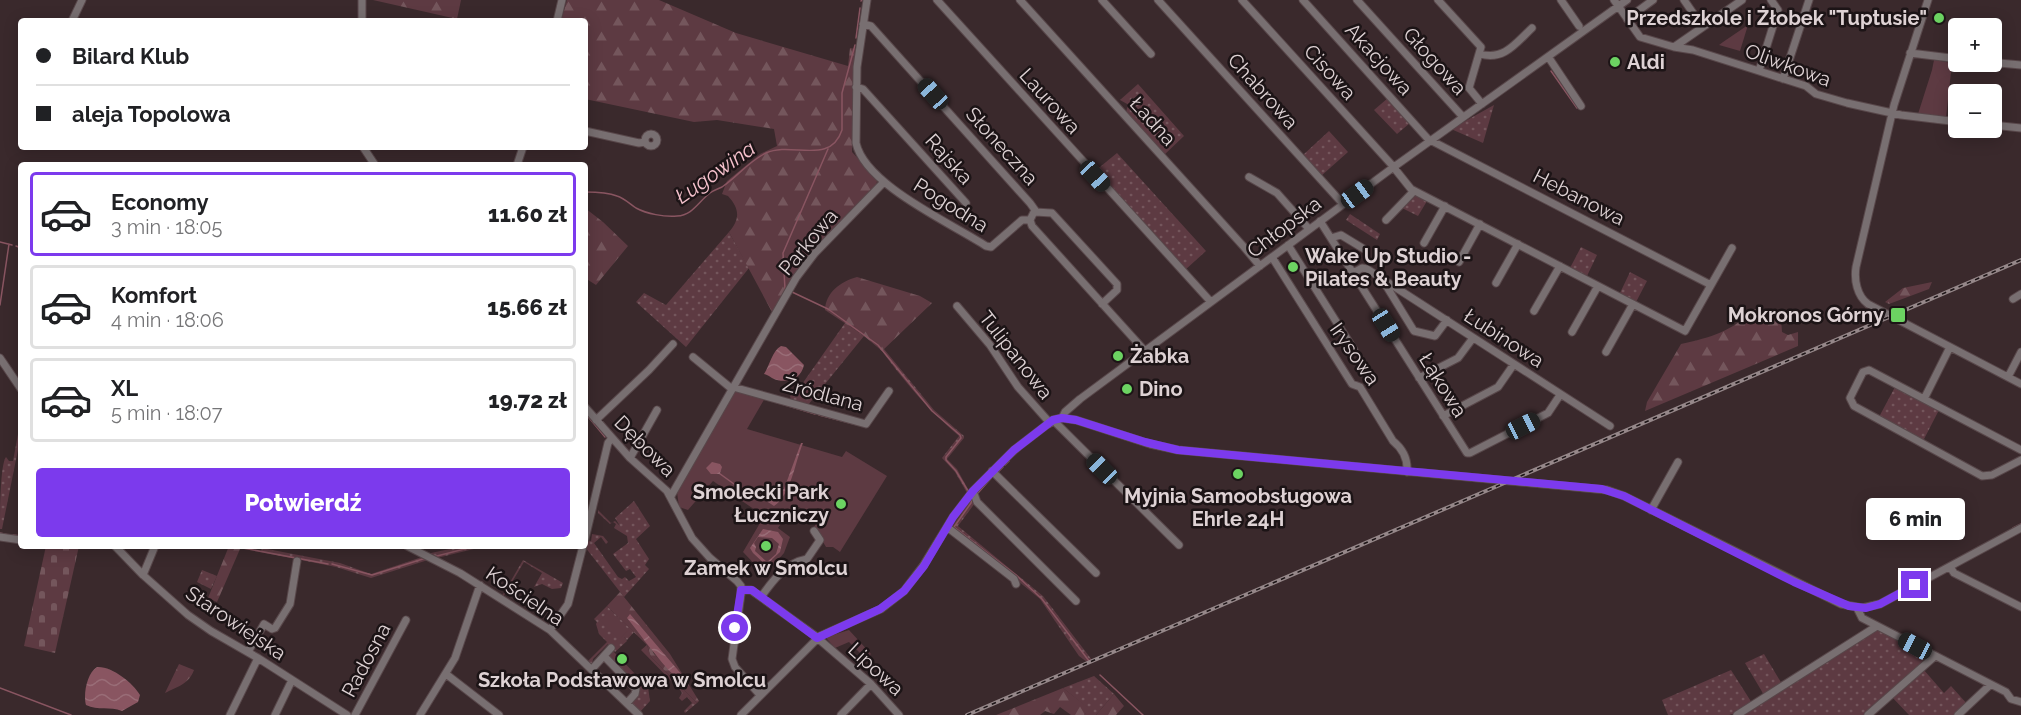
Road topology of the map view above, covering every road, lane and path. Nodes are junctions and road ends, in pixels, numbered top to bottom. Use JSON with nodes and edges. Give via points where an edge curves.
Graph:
{"nodes":[{"id":1,"x":82,"y":0,"type":"edge"},
{"id":2,"x":362,"y":0,"type":"edge"},
{"id":3,"x":562,"y":0,"type":"edge"},
{"id":4,"x":867,"y":0,"type":"edge"},
{"id":5,"x":937,"y":0,"type":"edge"},
{"id":6,"x":1020,"y":0,"type":"edge"},
{"id":7,"x":1102,"y":0,"type":"edge"},
{"id":8,"x":1158,"y":0,"type":"edge"},
{"id":9,"x":1242,"y":0,"type":"edge"},
{"id":10,"x":1303,"y":0,"type":"edge"},
{"id":11,"x":1357,"y":0,"type":"edge"},
{"id":12,"x":1438,"y":0,"type":"edge"},
{"id":13,"x":1561,"y":0,"type":"edge"},
{"id":14,"x":1627,"y":0,"type":"edge"},
{"id":15,"x":1653,"y":0,"type":"edge"},
{"id":16,"x":1684,"y":0,"type":"edge"},
{"id":17,"x":1771,"y":0,"type":"edge"},
{"id":18,"x":1809,"y":0,"type":"edge"},
{"id":19,"x":1928,"y":0,"type":"edge"},
{"id":20,"x":1736,"y":2,"type":"edge"},
{"id":21,"x":1616,"y":3,"type":"edge"},
{"id":22,"x":73,"y":18,"type":"edge"},
{"id":23,"x":362,"y":18,"type":"edge"},
{"id":24,"x":558,"y":18,"type":"edge"},
{"id":25,"x":1627,"y":19,"type":"junction"},
{"id":26,"x":863,"y":24,"type":"junction"},
{"id":27,"x":1700,"y":24,"type":"dead end"},
{"id":28,"x":1579,"y":26,"type":"dead end"},
{"id":29,"x":1532,"y":28,"type":"dead end"},
{"id":30,"x":1674,"y":47,"type":"junction"},
{"id":31,"x":1910,"y":53,"type":"junction"},
{"id":32,"x":1151,"y":54,"type":"dead end"},
{"id":33,"x":1480,"y":54,"type":"junction"},
{"id":34,"x":1549,"y":58,"type":"junction"},
{"id":35,"x":1948,"y":58,"type":"edge"},
{"id":36,"x":2002,"y":63,"type":"edge"},
{"id":37,"x":2021,"y":65,"type":"edge"},
{"id":38,"x":1759,"y":71,"type":"junction"},
{"id":39,"x":1783,"y":79,"type":"junction"},
{"id":40,"x":856,"y":87,"type":"junction"},
{"id":41,"x":1482,"y":104,"type":"junction"},
{"id":42,"x":1581,"y":106,"type":"dead end"},
{"id":43,"x":1892,"y":113,"type":"junction"},
{"id":44,"x":1463,"y":117,"type":"junction"},
{"id":45,"x":1948,"y":121,"type":"edge"},
{"id":46,"x":2002,"y":126,"type":"edge"},
{"id":47,"x":2021,"y":128,"type":"edge"},
{"id":48,"x":588,"y":132,"type":"edge"},
{"id":49,"x":1431,"y":140,"type":"junction"},
{"id":50,"x":645,"y":142,"type":"dead end"},
{"id":51,"x":1394,"y":167,"type":"junction"},
{"id":52,"x":1249,"y":177,"type":"dead end"},
{"id":53,"x":883,"y":183,"type":"junction"},
{"id":54,"x":1414,"y":191,"type":"junction"},
{"id":55,"x":966,"y":203,"type":"dead end"},
{"id":56,"x":1343,"y":204,"type":"junction"},
{"id":57,"x":1444,"y":206,"type":"junction"},
{"id":58,"x":1035,"y":212,"type":"junction"},
{"id":59,"x":1030,"y":220,"type":"junction"},
{"id":60,"x":1386,"y":220,"type":"dead end"},
{"id":61,"x":1320,"y":221,"type":"junction"},
{"id":62,"x":1480,"y":224,"type":"junction"},
{"id":63,"x":1309,"y":229,"type":"junction"},
{"id":64,"x":1331,"y":238,"type":"junction"},
{"id":65,"x":1424,"y":243,"type":"dead end"},
{"id":66,"x":1518,"y":244,"type":"junction"},
{"id":67,"x":1288,"y":245,"type":"junction"},
{"id":68,"x":1732,"y":248,"type":"dead end"},
{"id":69,"x":1365,"y":249,"type":"dead end"},
{"id":70,"x":1272,"y":257,"type":"junction"},
{"id":71,"x":1459,"y":262,"type":"dead end"},
{"id":72,"x":1260,"y":266,"type":"junction"},
{"id":73,"x":1560,"y":266,"type":"junction"},
{"id":74,"x":1353,"y":273,"type":"junction"},
{"id":75,"x":1380,"y":277,"type":"junction"},
{"id":76,"x":1497,"y":283,"type":"dead end"},
{"id":77,"x":1712,"y":285,"type":"junction"},
{"id":78,"x":1598,"y":286,"type":"junction"},
{"id":79,"x":2021,"y":294,"type":"edge"},
{"id":80,"x":2013,"y":299,"type":"dead end"},
{"id":81,"x":1211,"y":302,"type":"junction"},
{"id":82,"x":1102,"y":304,"type":"junction"},
{"id":83,"x":1633,"y":304,"type":"junction"},
{"id":84,"x":957,"y":306,"type":"dead end"},
{"id":85,"x":1534,"y":311,"type":"dead end"},
{"id":86,"x":1447,"y":320,"type":"junction"},
{"id":87,"x":1572,"y":332,"type":"dead end"},
{"id":88,"x":1473,"y":338,"type":"junction"},
{"id":89,"x":673,"y":344,"type":"dead end"},
{"id":90,"x":1950,"y":347,"type":"junction"},
{"id":91,"x":1354,"y":350,"type":"dead end"},
{"id":92,"x":1145,"y":351,"type":"junction"},
{"id":93,"x":1606,"y":352,"type":"dead end"},
{"id":94,"x":2021,"y":352,"type":"edge"},
{"id":95,"x":693,"y":357,"type":"dead end"},
{"id":96,"x":0,"y":358,"type":"edge"},
{"id":97,"x":1514,"y":364,"type":"junction"},
{"id":98,"x":2008,"y":377,"type":"junction"},
{"id":99,"x":1419,"y":378,"type":"junction"},
{"id":100,"x":2021,"y":384,"type":"edge"},
{"id":101,"x":18,"y":385,"type":"edge"},
{"id":102,"x":733,"y":388,"type":"junction"},
{"id":103,"x":889,"y":392,"type":"dead end"},
{"id":104,"x":1560,"y":395,"type":"junction"},
{"id":105,"x":1924,"y":399,"type":"junction"},
{"id":106,"x":657,"y":410,"type":"dead end"},
{"id":107,"x":588,"y":411,"type":"edge"},
{"id":108,"x":1443,"y":417,"type":"junction"},
{"id":109,"x":1062,"y":418,"type":"junction"},
{"id":110,"x":596,"y":420,"type":"junction"},
{"id":111,"x":1052,"y":422,"type":"junction"},
{"id":112,"x":1610,"y":426,"type":"dead end"},
{"id":113,"x":612,"y":438,"type":"junction"},
{"id":114,"x":2021,"y":450,"type":"edge"},
{"id":115,"x":630,"y":458,"type":"junction"},
{"id":116,"x":2021,"y":460,"type":"edge"},
{"id":117,"x":1678,"y":462,"type":"dead end"},
{"id":118,"x":992,"y":471,"type":"junction"},
{"id":119,"x":1407,"y":472,"type":"junction"},
{"id":120,"x":973,"y":491,"type":"junction"},
{"id":121,"x":671,"y":496,"type":"junction"},
{"id":122,"x":1651,"y":510,"type":"junction"},
{"id":123,"x":588,"y":526,"type":"edge"},
{"id":124,"x":947,"y":527,"type":"junction"},
{"id":125,"x":2021,"y":528,"type":"edge"},
{"id":126,"x":814,"y":531,"type":"dead end"},
{"id":127,"x":0,"y":537,"type":"edge"},
{"id":128,"x":18,"y":540,"type":"edge"},
{"id":129,"x":1179,"y":545,"type":"dead end"},
{"id":130,"x":118,"y":549,"type":"edge"},
{"id":131,"x":154,"y":549,"type":"edge"},
{"id":132,"x":413,"y":549,"type":"edge"},
{"id":133,"x":582,"y":549,"type":"edge"},
{"id":134,"x":297,"y":561,"type":"dead end"},
{"id":135,"x":1950,"y":567,"type":"junction"},
{"id":136,"x":1096,"y":573,"type":"dead end"},
{"id":137,"x":143,"y":575,"type":"junction"},
{"id":138,"x":1016,"y":584,"type":"dead end"},
{"id":139,"x":480,"y":585,"type":"junction"},
{"id":140,"x":741,"y":590,"type":"junction"},
{"id":141,"x":761,"y":597,"type":"junction"},
{"id":142,"x":1076,"y":601,"type":"dead end"},
{"id":143,"x":2021,"y":607,"type":"edge"},
{"id":144,"x":1857,"y":608,"type":"junction"},
{"id":145,"x":406,"y":620,"type":"dead end"},
{"id":146,"x":1877,"y":626,"type":"junction"},
{"id":147,"x":550,"y":630,"type":"junction"},
{"id":148,"x":817,"y":638,"type":"junction"},
{"id":149,"x":611,"y":648,"type":"dead end"},
{"id":150,"x":248,"y":652,"type":"junction"},
{"id":151,"x":604,"y":656,"type":"junction"},
{"id":152,"x":1935,"y":656,"type":"junction"},
{"id":153,"x":258,"y":658,"type":"junction"},
{"id":154,"x":592,"y":669,"type":"junction"},
{"id":155,"x":446,"y":674,"type":"junction"},
{"id":156,"x":292,"y":680,"type":"junction"},
{"id":157,"x":871,"y":684,"type":"junction"},
{"id":158,"x":1990,"y":685,"type":"junction"},
{"id":159,"x":760,"y":695,"type":"junction"},
{"id":160,"x":2021,"y":702,"type":"edge"},
{"id":161,"x":627,"y":703,"type":"junction"},
{"id":162,"x":230,"y":715,"type":"edge"},
{"id":163,"x":275,"y":715,"type":"edge"},
{"id":164,"x":347,"y":715,"type":"edge"},
{"id":165,"x":355,"y":715,"type":"edge"},
{"id":166,"x":420,"y":715,"type":"edge"},
{"id":167,"x":499,"y":715,"type":"edge"},
{"id":168,"x":639,"y":715,"type":"edge"},
{"id":169,"x":741,"y":715,"type":"edge"},
{"id":170,"x":841,"y":715,"type":"edge"},
{"id":171,"x":899,"y":715,"type":"edge"},
{"id":172,"x":1737,"y":715,"type":"edge"},
{"id":173,"x":1868,"y":715,"type":"edge"},
{"id":174,"x":1958,"y":715,"type":"edge"}],
"edges":[{"from":1,"to":22,"type":"street"},
{"from":2,"to":23,"type":"street"},
{"from":3,"to":24,"type":"street"},
{"from":4,"to":26,"type":"street"},
{"from":5,"to":81,"type":"street","name":"Laurowa"},
{"from":6,"to":72,"type":"street","name":"Ładna"},
{"from":7,"to":32,"type":"street"},
{"from":8,"to":56,"type":"street","name":"Chabrowa"},
{"from":9,"to":51,"type":"street","name":"Cisowa"},
{"from":10,"to":49,"type":"street","name":"Akacjowa"},
{"from":11,"to":44,"type":"street","name":"Głogowa"},
{"from":12,"to":33,"type":"street","via":[[1480,45]]},
{"from":13,"to":28,"type":"street"},
{"from":14,"to":21,"type":"street","name":"Chłopska"},
{"from":15,"to":25,"type":"street"},
{"from":16,"to":27,"type":"street"},
{"from":17,"to":38,"type":"street","via":[[1778,10]]},
{"from":18,"to":39,"type":"street"},
{"from":19,"to":31,"type":"street"},
{"from":20,"to":30,"type":"street"},
{"from":21,"to":25,"type":"street","name":"Oliwkowa"},
{"from":21,"to":34,"type":"street","name":"Chłopska"},
{"from":25,"to":30,"type":"street","name":"Oliwkowa","via":[[1640,37]]},
{"from":26,"to":40,"type":"street"},
{"from":26,"to":58,"type":"street","name":"Słoneczna","via":[[871,26]]},
{"from":29,"to":33,"type":"street","via":[[1503,55]]},
{"from":30,"to":38,"type":"street","name":"Oliwkowa"},
{"from":31,"to":35,"type":"street"},
{"from":31,"to":43,"type":"street"},
{"from":33,"to":41,"type":"street","via":[[1469,88]]},
{"from":34,"to":41,"type":"street","name":"Chłopska"},
{"from":34,"to":42,"type":"street"},
{"from":36,"to":37,"type":"street"},
{"from":38,"to":39,"type":"street","name":"Oliwkowa"},
{"from":39,"to":43,"type":"street","name":"Oliwkowa","via":[[1819,95]]},
{"from":40,"to":53,"type":"street","via":[[857,149]]},
{"from":40,"to":55,"type":"street","name":"Rajska","via":[[863,89]]},
{"from":41,"to":44,"type":"street","name":"Chłopska"},
{"from":43,"to":45,"type":"street","name":"Oliwkowa"},
{"from":43,"to":90,"type":"street","via":[[1856,271],[1858,288],[1866,303]]},
{"from":44,"to":49,"type":"street","name":"Chłopska"},
{"from":46,"to":47,"type":"street"},
{"from":48,"to":50,"type":"street"},
{"from":49,"to":51,"type":"street","name":"Chłopska"},
{"from":49,"to":77,"type":"street","name":"Hebanowa"},
{"from":51,"to":54,"type":"street","name":"Cisowa"},
{"from":51,"to":56,"type":"street","name":"Chłopska"},
{"from":52,"to":63,"type":"street","via":[[1277,193]]},
{"from":53,"to":59,"type":"street","name":"Pogodna","via":[[988,247],[1022,220]]},
{"from":53,"to":102,"type":"street","name":"Parkowa","via":[[807,262]]},
{"from":54,"to":57,"type":"street"},
{"from":54,"to":60,"type":"street"},
{"from":56,"to":61,"type":"street","name":"Chłopska"},
{"from":57,"to":62,"type":"street"},
{"from":57,"to":65,"type":"street"},
{"from":58,"to":59,"type":"street","name":"Słoneczna"},
{"from":58,"to":82,"type":"street","via":[[1052,213],[1117,284],[1117,290]]},
{"from":59,"to":82,"type":"street","via":[[1042,239]]},
{"from":61,"to":63,"type":"street","name":"Chłopska"},
{"from":61,"to":64,"type":"street","name":"Łąkowa"},
{"from":62,"to":66,"type":"street"},
{"from":62,"to":71,"type":"street"},
{"from":63,"to":67,"type":"street","name":"Chłopska"},
{"from":64,"to":69,"type":"street","via":[[1341,235]]},
{"from":64,"to":74,"type":"street","name":"Łąkowa"},
{"from":66,"to":73,"type":"street"},
{"from":66,"to":76,"type":"street"},
{"from":67,"to":70,"type":"street","name":"Chłopska"},
{"from":67,"to":91,"type":"street"},
{"from":68,"to":77,"type":"street"},
{"from":70,"to":72,"type":"street","name":"Chłopska"},
{"from":70,"to":119,"type":"street","name":"Irysowa","via":[[1352,384],[1360,387],[1399,446],[1407,460]]},
{"from":72,"to":81,"type":"street","name":"Chłopska"},
{"from":73,"to":78,"type":"street"},
{"from":73,"to":85,"type":"street"},
{"from":74,"to":75,"type":"street","name":"Łubinowa","via":[[1365,268]]},
{"from":74,"to":99,"type":"street","name":"Łąkowa"},
{"from":75,"to":86,"type":"street","name":"Łubinowa"},
{"from":75,"to":86,"type":"street","via":[[1416,332],[1437,335]]},
{"from":77,"to":83,"type":"street","via":[[1685,331]]},
{"from":78,"to":83,"type":"street"},
{"from":78,"to":87,"type":"street"},
{"from":79,"to":80,"type":"street"},
{"from":81,"to":92,"type":"street","name":"Chłopska"},
{"from":82,"to":92,"type":"street"},
{"from":83,"to":93,"type":"street"},
{"from":84,"to":111,"type":"street","name":"Tulipanowa","via":[[1018,387]]},
{"from":86,"to":88,"type":"street","name":"Łubinowa"},
{"from":88,"to":97,"type":"street","name":"Łubinowa"},
{"from":88,"to":99,"type":"street","via":[[1458,358]]},
{"from":89,"to":110,"type":"street","name":"Dębowa"},
{"from":90,"to":98,"type":"street"},
{"from":90,"to":105,"type":"street"},
{"from":92,"to":109,"type":"street","name":"Chłopska","via":[[1066,410]]},
{"from":94,"to":98,"type":"street"},
{"from":95,"to":102,"type":"street"},
{"from":96,"to":101,"type":"street"},
{"from":97,"to":104,"type":"street","name":"Łubinowa"},
{"from":97,"to":108,"type":"street","via":[[1498,387]]},
{"from":98,"to":100,"type":"street"},
{"from":99,"to":108,"type":"street","name":"Łąkowa"},
{"from":102,"to":103,"type":"street","name":"Źródlana","via":[[866,424]]},
{"from":102,"to":121,"type":"street","name":"Parkowa"},
{"from":104,"to":108,"type":"street","name":"Łąkowa","via":[[1548,413],[1472,453],[1465,452]]},
{"from":104,"to":112,"type":"street","name":"Łubinowa"},
{"from":105,"to":114,"type":"street"},
{"from":105,"to":116,"type":"street","via":[[1869,370],[1863,372],[1850,398],[1854,406],[1982,476]]},
{"from":106,"to":115,"type":"street"},
{"from":107,"to":110,"type":"street","name":"Dębowa"},
{"from":109,"to":111,"type":"street"},
{"from":109,"to":119,"type":"street","via":[[1178,450]]},
{"from":110,"to":113,"type":"street","name":"Dębowa"},
{"from":111,"to":118,"type":"street"},
{"from":111,"to":129,"type":"street","name":"Tulipanowa"},
{"from":113,"to":115,"type":"street","name":"Dębowa"},
{"from":113,"to":123,"type":"street"},
{"from":115,"to":121,"type":"street","name":"Dębowa"},
{"from":117,"to":122,"type":"street"},
{"from":118,"to":120,"type":"street"},
{"from":118,"to":136,"type":"street"},
{"from":119,"to":122,"type":"street","via":[[1607,490]]},
{"from":120,"to":124,"type":"street"},
{"from":120,"to":142,"type":"street","via":[[976,502]]},
{"from":121,"to":140,"type":"street","via":[[692,538],[737,581]]},
{"from":122,"to":144,"type":"street","via":[[1794,582]]},
{"from":124,"to":138,"type":"street"},
{"from":124,"to":148,"type":"street","via":[[924,566],[899,596]]},
{"from":125,"to":135,"type":"street"},
{"from":126,"to":141,"type":"street","via":[[820,540],[807,559],[795,561]]},
{"from":127,"to":128,"type":"street"},
{"from":130,"to":137,"type":"street","name":"Starowiejska"},
{"from":131,"to":137,"type":"street"},
{"from":132,"to":139,"type":"street","name":"Kościelna"},
{"from":133,"to":147,"type":"street","via":[[568,604]]},
{"from":134,"to":150,"type":"street","via":[[290,603],[275,628],[264,624]]},
{"from":135,"to":143,"type":"street","via":[[1954,573]]},
{"from":135,"to":144,"type":"street","via":[[1880,604]]},
{"from":137,"to":150,"type":"street","name":"Starowiejska","via":[[211,631]]},
{"from":139,"to":147,"type":"street","name":"Kościelna"},
{"from":139,"to":155,"type":"street"},
{"from":140,"to":141,"type":"street","name":"Lipowa","via":[[752,590]]},
{"from":140,"to":159,"type":"street","via":[[732,659]]},
{"from":141,"to":148,"type":"street","name":"Lipowa"},
{"from":144,"to":146,"type":"street","via":[[1862,618]]},
{"from":145,"to":165,"type":"street","name":"Radosna"},
{"from":146,"to":152,"type":"street"},
{"from":146,"to":172,"type":"street"},
{"from":147,"to":154,"type":"street","name":"Kościelna"},
{"from":148,"to":157,"type":"street","name":"Lipowa"},
{"from":148,"to":159,"type":"street"},
{"from":149,"to":151,"type":"street"},
{"from":150,"to":153,"type":"street","name":"Starowiejska"},
{"from":151,"to":154,"type":"street"},
{"from":151,"to":161,"type":"street","via":[[636,688]]},
{"from":152,"to":158,"type":"street"},
{"from":152,"to":173,"type":"street"},
{"from":153,"to":156,"type":"street","name":"Starowiejska"},
{"from":153,"to":162,"type":"street"},
{"from":154,"to":161,"type":"street","name":"Kościelna"},
{"from":155,"to":166,"type":"street"},
{"from":155,"to":167,"type":"street"},
{"from":156,"to":163,"type":"street"},
{"from":156,"to":164,"type":"street","name":"Starowiejska"},
{"from":157,"to":170,"type":"street"},
{"from":157,"to":171,"type":"street","name":"Lipowa"},
{"from":158,"to":160,"type":"street"},
{"from":158,"to":174,"type":"street"},
{"from":159,"to":169,"type":"street"},
{"from":161,"to":168,"type":"street","name":"Kościelna"}]}
